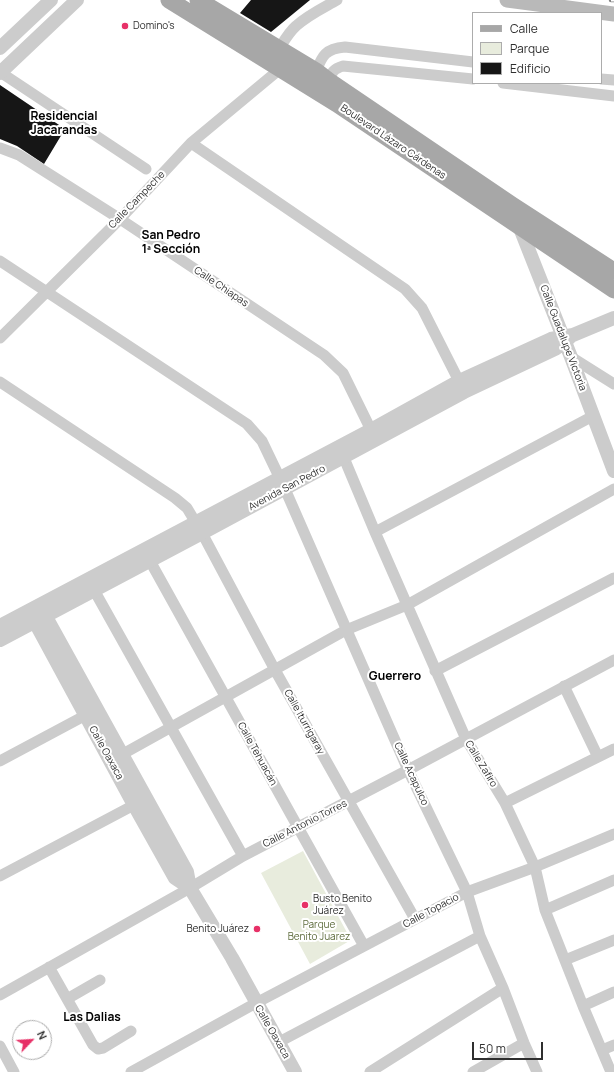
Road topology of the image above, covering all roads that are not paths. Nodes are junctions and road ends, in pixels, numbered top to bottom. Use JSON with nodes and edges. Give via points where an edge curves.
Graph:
{"nodes":[{"id":1,"x":51,"y":0,"type":"edge"},
{"id":2,"x":77,"y":0,"type":"edge"},
{"id":3,"x":169,"y":0,"type":"edge"},
{"id":4,"x":198,"y":0,"type":"edge"},
{"id":5,"x":337,"y":0,"type":"edge"},
{"id":6,"x":507,"y":0,"type":"edge"},
{"id":7,"x":599,"y":12,"type":"edge"},
{"id":8,"x":602,"y":12,"type":"edge"},
{"id":9,"x":614,"y":14,"type":"edge"},
{"id":10,"x":239,"y":43,"type":"junction"},
{"id":11,"x":0,"y":48,"type":"edge"},
{"id":12,"x":279,"y":49,"type":"junction"},
{"id":13,"x":472,"y":62,"type":"edge"},
{"id":14,"x":317,"y":68,"type":"junction"},
{"id":15,"x":280,"y":69,"type":"junction"},
{"id":16,"x":0,"y":72,"type":"edge"},
{"id":17,"x":602,"y":78,"type":"edge"},
{"id":18,"x":472,"y":79,"type":"edge"},
{"id":19,"x":614,"y":80,"type":"edge"},
{"id":20,"x":520,"y":84,"type":"edge"},
{"id":21,"x":536,"y":85,"type":"edge"},
{"id":22,"x":314,"y":90,"type":"junction"},
{"id":23,"x":614,"y":96,"type":"edge"},
{"id":24,"x":191,"y":143,"type":"junction"},
{"id":25,"x":0,"y":148,"type":"edge"},
{"id":26,"x":146,"y":169,"type":"dead end"},
{"id":27,"x":512,"y":205,"type":"junction"},
{"id":28,"x":120,"y":219,"type":"junction"},
{"id":29,"x":519,"y":227,"type":"junction"},
{"id":30,"x":0,"y":261,"type":"edge"},
{"id":31,"x":614,"y":271,"type":"edge"},
{"id":32,"x":614,"y":290,"type":"edge"},
{"id":33,"x":47,"y":292,"type":"junction"},
{"id":34,"x":614,"y":318,"type":"edge"},
{"id":35,"x":0,"y":338,"type":"edge"},
{"id":36,"x":567,"y":338,"type":"junction"},
{"id":37,"x":571,"y":357,"type":"junction"},
{"id":38,"x":0,"y":382,"type":"edge"},
{"id":39,"x":614,"y":384,"type":"edge"},
{"id":40,"x":462,"y":387,"type":"junction"},
{"id":41,"x":593,"y":416,"type":"junction"},
{"id":42,"x":371,"y":430,"type":"junction"},
{"id":43,"x":344,"y":458,"type":"junction"},
{"id":44,"x":614,"y":470,"type":"edge"},
{"id":45,"x":282,"y":484,"type":"junction"},
{"id":46,"x":614,"y":489,"type":"edge"},
{"id":47,"x":199,"y":528,"type":"junction"},
{"id":48,"x":375,"y":532,"type":"junction"},
{"id":49,"x":150,"y":561,"type":"junction"},
{"id":50,"x":614,"y":578,"type":"edge"},
{"id":51,"x":94,"y":590,"type":"junction"},
{"id":52,"x":407,"y":605,"type":"junction"},
{"id":53,"x":37,"y":613,"type":"junction"},
{"id":54,"x":0,"y":626,"type":"edge"},
{"id":55,"x":346,"y":630,"type":"junction"},
{"id":56,"x":0,"y":640,"type":"edge"},
{"id":57,"x":614,"y":660,"type":"edge"},
{"id":58,"x":275,"y":670,"type":"junction"},
{"id":59,"x":435,"y":671,"type":"junction"},
{"id":60,"x":564,"y":686,"type":"junction"},
{"id":61,"x":225,"y":697,"type":"junction"},
{"id":62,"x":86,"y":715,"type":"junction"},
{"id":63,"x":170,"y":728,"type":"junction"},
{"id":64,"x":466,"y":739,"type":"junction"},
{"id":65,"x":614,"y":749,"type":"edge"},
{"id":66,"x":122,"y":755,"type":"junction"},
{"id":67,"x":598,"y":757,"type":"junction"},
{"id":68,"x":0,"y":761,"type":"edge"},
{"id":69,"x":408,"y":770,"type":"junction"},
{"id":70,"x":132,"y":787,"type":"junction"},
{"id":71,"x":349,"y":801,"type":"junction"},
{"id":72,"x":505,"y":803,"type":"junction"},
{"id":73,"x":134,"y":804,"type":"junction"},
{"id":74,"x":297,"y":828,"type":"junction"},
{"id":75,"x":614,"y":834,"type":"edge"},
{"id":76,"x":242,"y":856,"type":"junction"},
{"id":77,"x":535,"y":867,"type":"junction"},
{"id":78,"x":0,"y":876,"type":"edge"},
{"id":79,"x":614,"y":880,"type":"edge"},
{"id":80,"x":190,"y":888,"type":"junction"},
{"id":81,"x":467,"y":892,"type":"junction"},
{"id":82,"x":545,"y":910,"type":"junction"},
{"id":83,"x":415,"y":919,"type":"junction"},
{"id":84,"x":480,"y":936,"type":"junction"},
{"id":85,"x":614,"y":940,"type":"edge"},
{"id":86,"x":364,"y":946,"type":"junction"},
{"id":87,"x":565,"y":960,"type":"junction"},
{"id":88,"x":49,"y":967,"type":"junction"},
{"id":89,"x":100,"y":980,"type":"dead end"},
{"id":90,"x":503,"y":988,"type":"junction"},
{"id":91,"x":614,"y":992,"type":"edge"},
{"id":92,"x":0,"y":995,"type":"edge"},
{"id":93,"x":67,"y":999,"type":"junction"},
{"id":94,"x":256,"y":1003,"type":"junction"},
{"id":95,"x":583,"y":1006,"type":"junction"},
{"id":96,"x":131,"y":1031,"type":"dead end"},
{"id":97,"x":279,"y":1042,"type":"junction"},
{"id":98,"x":524,"y":1043,"type":"junction"},
{"id":99,"x":0,"y":1046,"type":"edge"},
{"id":100,"x":614,"y":1046,"type":"edge"},
{"id":101,"x":602,"y":1050,"type":"junction"},
{"id":102,"x":14,"y":1072,"type":"edge"},
{"id":103,"x":131,"y":1072,"type":"edge"},
{"id":104,"x":295,"y":1072,"type":"edge"},
{"id":105,"x":370,"y":1072,"type":"edge"},
{"id":106,"x":473,"y":1072,"type":"edge"},
{"id":107,"x":537,"y":1072,"type":"edge"},
{"id":108,"x":611,"y":1072,"type":"edge"}],
"edges":[{"from":1,"to":11,"type":"street"},
{"from":2,"to":16,"type":"street"},
{"from":3,"to":10,"type":"main road","name":"Boulevard Lázaro Cárdenas"},
{"from":4,"to":12,"type":"main road","name":"Boulevard Lázaro Cárdenas"},
{"from":5,"to":12,"type":"street","via":[[296,26]]},
{"from":6,"to":7,"type":"main road"},
{"from":8,"to":9,"type":"main road"},
{"from":10,"to":12,"type":"main road","via":[[266,55],[275,54]]},
{"from":10,"to":15,"type":"main road","name":"Boulevard Lázaro Cárdenas"},
{"from":12,"to":14,"type":"main road","name":"Boulevard Lázaro Cárdenas"},
{"from":13,"to":14,"type":"street","via":[[345,47],[334,48]]},
{"from":14,"to":18,"type":"street","via":[[332,72],[343,66]]},
{"from":14,"to":22,"type":"street","via":[[312,84]]},
{"from":14,"to":27,"type":"main road","name":"Boulevard Lázaro Cárdenas"},
{"from":15,"to":22,"type":"main road","name":"Boulevard Lázaro Cárdenas"},
{"from":15,"to":24,"type":"street","name":"Calle Campeche"},
{"from":16,"to":26,"type":"street"},
{"from":17,"to":19,"type":"street"},
{"from":20,"to":21,"type":"street"},
{"from":21,"to":23,"type":"street"},
{"from":22,"to":29,"type":"main road","name":"Boulevard Lázaro Cárdenas"},
{"from":24,"to":28,"type":"street","name":"Calle Campeche"},
{"from":24,"to":40,"type":"street","via":[[405,290],[422,308]]},
{"from":25,"to":28,"type":"street","name":"Calle Chiapas","via":[[19,155]]},
{"from":27,"to":29,"type":"street","name":"Calle Guadalupe Victoria"},
{"from":27,"to":31,"type":"main road","name":"Boulevard Lázaro Cárdenas"},
{"from":28,"to":33,"type":"street","name":"Calle Campeche"},
{"from":28,"to":42,"type":"street","name":"Calle Chiapas","via":[[324,355],[343,373]]},
{"from":29,"to":32,"type":"main road","name":"Boulevard Lázaro Cárdenas"},
{"from":29,"to":36,"type":"street","name":"Calle Guadalupe Victoria"},
{"from":30,"to":33,"type":"street","name":"Calle Acapulco"},
{"from":33,"to":35,"type":"street","name":"Calle Campeche"},
{"from":33,"to":45,"type":"street","name":"Calle Acapulco","via":[[247,424],[262,441]]},
{"from":34,"to":36,"type":"street","name":"Avenida San Pedro"},
{"from":36,"to":37,"type":"street","name":"Calle Guadalupe Victoria"},
{"from":36,"to":40,"type":"street","name":"Avenida San Pedro","via":[[551,339]]},
{"from":37,"to":39,"type":"street"},
{"from":37,"to":41,"type":"street","name":"Calle Guadalupe Victoria"},
{"from":38,"to":47,"type":"street","name":"Calle Iturrigaray","via":[[175,498],[187,508]]},
{"from":40,"to":42,"type":"street","name":"Avenida San Pedro"},
{"from":40,"to":43,"type":"street","name":"Avenida San Pedro"},
{"from":41,"to":44,"type":"street","name":"Calle Guadalupe Victoria"},
{"from":41,"to":48,"type":"street"},
{"from":42,"to":45,"type":"street","name":"Avenida San Pedro"},
{"from":43,"to":45,"type":"street","name":"Avenida San Pedro"},
{"from":43,"to":48,"type":"street","name":"Calle Zafiro"},
{"from":45,"to":47,"type":"street","name":"Avenida San Pedro"},
{"from":45,"to":55,"type":"street","name":"Calle Acapulco"},
{"from":46,"to":52,"type":"street"},
{"from":47,"to":49,"type":"street","name":"Avenida San Pedro"},
{"from":47,"to":53,"type":"street","name":"Avenida San Pedro"},
{"from":47,"to":58,"type":"street","name":"Calle Iturrigaray"},
{"from":48,"to":52,"type":"street","name":"Calle Zafiro"},
{"from":49,"to":51,"type":"street","name":"Avenida San Pedro"},
{"from":49,"to":61,"type":"street","name":"Calle Tehuacán"},
{"from":50,"to":59,"type":"street"},
{"from":51,"to":53,"type":"street","name":"Avenida San Pedro"},
{"from":51,"to":63,"type":"street"},
{"from":52,"to":55,"type":"street"},
{"from":52,"to":59,"type":"street","name":"Calle Zafiro"},
{"from":53,"to":54,"type":"street","name":"Avenida San Pedro"},
{"from":53,"to":56,"type":"street","name":"Avenida San Pedro"},
{"from":53,"to":62,"type":"street","name":"Calle Oaxaca"},
{"from":53,"to":66,"type":"street","name":"Calle Oaxaca"},
{"from":55,"to":58,"type":"street"},
{"from":55,"to":69,"type":"street","name":"Calle Acapulco"},
{"from":57,"to":60,"type":"street","name":"Calle Antonio Torres"},
{"from":58,"to":61,"type":"street"},
{"from":58,"to":71,"type":"street","name":"Calle Iturrigaray"},
{"from":59,"to":64,"type":"street","name":"Calle Zafiro"},
{"from":60,"to":64,"type":"street","name":"Calle Antonio Torres"},
{"from":60,"to":67,"type":"street"},
{"from":61,"to":63,"type":"street"},
{"from":61,"to":74,"type":"street","name":"Calle Tehuacán"},
{"from":62,"to":68,"type":"street"},
{"from":62,"to":70,"type":"street","name":"Calle Oaxaca"},
{"from":63,"to":66,"type":"street"},
{"from":63,"to":76,"type":"street"},
{"from":64,"to":69,"type":"street","name":"Calle Antonio Torres"},
{"from":64,"to":72,"type":"street","name":"Calle Zafiro"},
{"from":65,"to":67,"type":"street"},
{"from":66,"to":70,"type":"street","name":"Calle Oaxaca"},
{"from":67,"to":72,"type":"street"},
{"from":69,"to":71,"type":"street","name":"Calle Antonio Torres"},
{"from":69,"to":81,"type":"street","name":"Calle Acapulco"},
{"from":70,"to":73,"type":"street","name":"Calle Oaxaca"},
{"from":70,"to":80,"type":"street","name":"Calle Oaxaca","via":[[187,872]]},
{"from":71,"to":74,"type":"street","name":"Calle Antonio Torres"},
{"from":71,"to":83,"type":"street","name":"Calle Iturrigaray"},
{"from":72,"to":77,"type":"street","name":"Calle Zafiro"},
{"from":73,"to":78,"type":"street"},
{"from":73,"to":80,"type":"street","name":"Calle Oaxaca","via":[[175,878]]},
{"from":74,"to":76,"type":"street","name":"Calle Antonio Torres"},
{"from":74,"to":86,"type":"street","name":"Calle Tehuacán"},
{"from":75,"to":77,"type":"street","name":"Calle Topacio"},
{"from":76,"to":80,"type":"street","name":"Calle Antonio Torres"},
{"from":77,"to":81,"type":"street","name":"Calle Topacio"},
{"from":77,"to":82,"type":"street","name":"Calle Zafiro"},
{"from":79,"to":82,"type":"street"},
{"from":80,"to":88,"type":"street","name":"Calle Antonio Torres"},
{"from":80,"to":94,"type":"street","name":"Calle Oaxaca"},
{"from":81,"to":83,"type":"street","name":"Calle Topacio"},
{"from":81,"to":84,"type":"street","name":"Calle Acapulco"},
{"from":82,"to":87,"type":"street","name":"Calle Zafiro"},
{"from":83,"to":86,"type":"street","name":"Calle Topacio"},
{"from":84,"to":90,"type":"street","name":"Calle Acapulco"},
{"from":84,"to":97,"type":"street"},
{"from":85,"to":87,"type":"street"},
{"from":86,"to":94,"type":"street","name":"Calle Topacio"},
{"from":87,"to":95,"type":"street","name":"Calle Zafiro"},
{"from":88,"to":92,"type":"street","name":"Calle Antonio Torres"},
{"from":88,"to":93,"type":"street"},
{"from":89,"to":93,"type":"street"},
{"from":90,"to":98,"type":"street","name":"Calle Acapulco"},
{"from":90,"to":105,"type":"street"},
{"from":91,"to":95,"type":"street"},
{"from":93,"to":96,"type":"street","via":[[93,1045],[98,1049]]},
{"from":94,"to":97,"type":"street","name":"Calle Oaxaca"},
{"from":94,"to":103,"type":"street","name":"Calle Topacio"},
{"from":95,"to":101,"type":"street","name":"Calle Zafiro"},
{"from":97,"to":104,"type":"street","name":"Calle Oaxaca"},
{"from":98,"to":106,"type":"street"},
{"from":98,"to":107,"type":"street","name":"Calle Acapulco"},
{"from":99,"to":102,"type":"street"},
{"from":100,"to":101,"type":"street"},
{"from":101,"to":108,"type":"street","name":"Calle Zafiro"}]}
